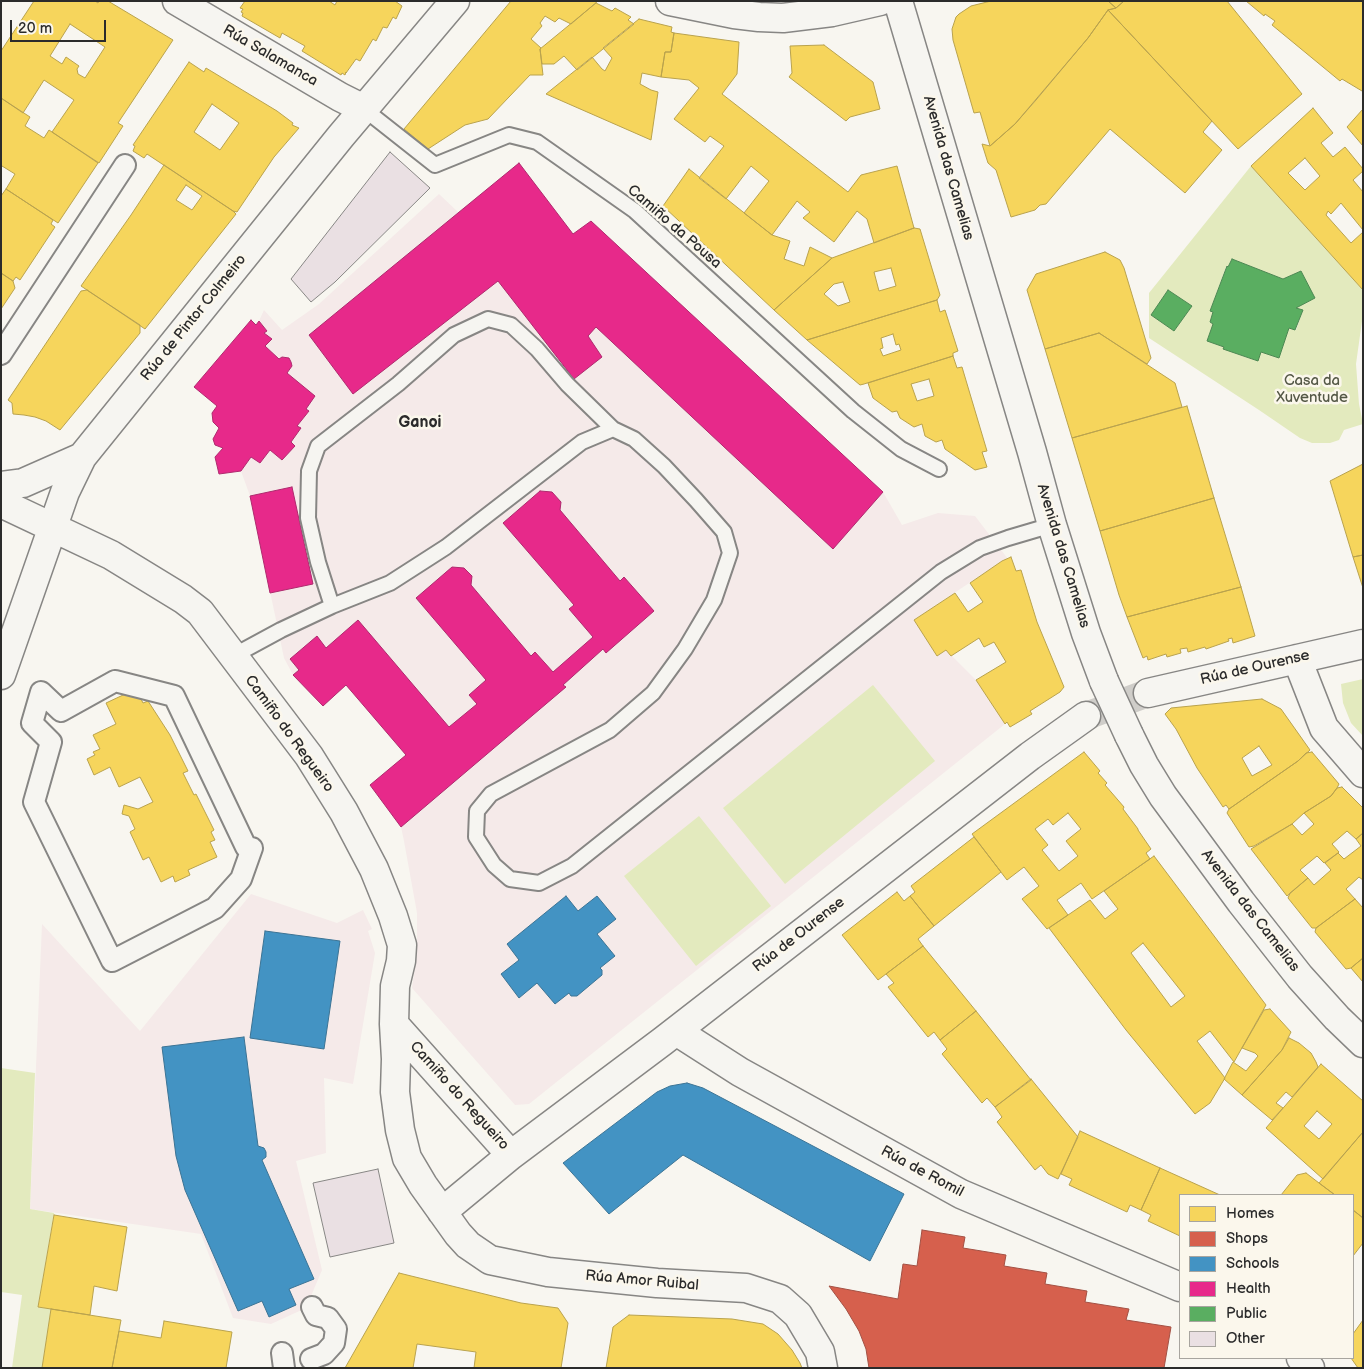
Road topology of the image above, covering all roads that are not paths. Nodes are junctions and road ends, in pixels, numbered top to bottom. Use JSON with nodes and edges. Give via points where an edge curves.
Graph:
{"nodes":[{"id":1,"x":176,"y":1,"type":"edge"},
{"id":2,"x":455,"y":1,"type":"edge"},
{"id":3,"x":670,"y":1,"type":"edge"},
{"id":4,"x":880,"y":1,"type":"edge"},
{"id":5,"x":898,"y":1,"type":"edge"},
{"id":6,"x":364,"y":109,"type":"junction"},
{"id":7,"x":125,"y":165,"type":"dead end"},
{"id":8,"x":1,"y":354,"type":"edge"},
{"id":9,"x":613,"y":429,"type":"junction"},
{"id":10,"x":82,"y":457,"type":"junction"},
{"id":11,"x":939,"y":469,"type":"dead end"},
{"id":12,"x":1,"y":486,"type":"edge"},
{"id":13,"x":1,"y":503,"type":"edge"},
{"id":14,"x":1052,"y":525,"type":"junction"},
{"id":15,"x":53,"y":528,"type":"junction"},
{"id":16,"x":332,"y":606,"type":"junction"},
{"id":17,"x":1363,"y":644,"type":"edge"},
{"id":18,"x":233,"y":656,"type":"junction"},
{"id":19,"x":1297,"y":659,"type":"junction"},
{"id":20,"x":1,"y":675,"type":"edge"},
{"id":21,"x":1148,"y":693,"type":"tunnel mouth"},
{"id":22,"x":1086,"y":716,"type":"tunnel mouth"},
{"id":23,"x":1363,"y":773,"type":"edge"},
{"id":24,"x":241,"y":879,"type":"joint"},
{"id":25,"x":394,"y":1024,"type":"junction"},
{"id":26,"x":676,"y":1030,"type":"junction"},
{"id":27,"x":1363,"y":1043,"type":"edge"},
{"id":28,"x":511,"y":1155,"type":"junction"},
{"id":29,"x":442,"y":1212,"type":"junction"},
{"id":30,"x":1179,"y":1287,"type":"edge"},
{"id":31,"x":312,"y":1307,"type":"dead end"},
{"id":32,"x":312,"y":1357,"type":"edge"},
{"id":33,"x":823,"y":1368,"type":"edge"}],
"edges":[{"from":1,"to":6,"type":"street","name":"Rúa Salamanca"},
{"from":2,"to":6,"type":"street","name":"Rúa de Pintor Colmeiro"},
{"from":3,"to":4,"type":"street","via":[[734,14],[783,18],[832,12]]},
{"from":5,"to":14,"type":"street","name":"Avenida das Camelias"},
{"from":6,"to":10,"type":"street","name":"Rúa de Pintor Colmeiro"},
{"from":6,"to":11,"type":"lane","name":"Camiño da Pousa","via":[[435,165],[509,134],[537,142],[635,212],[853,411],[901,449]]},
{"from":7,"to":8,"type":"street"},
{"from":9,"to":14,"type":"lane","via":[[634,438],[696,500],[724,532],[730,554],[714,600],[686,649],[654,693],[610,730],[491,794],[477,812],[476,837],[494,865],[510,879],[540,883],[572,866],[941,572],[980,548]]},
{"from":9,"to":16,"type":"lane","via":[[582,442],[446,547],[398,578]]},
{"from":9,"to":16,"type":"lane","via":[[511,325],[488,319],[454,335],[398,384],[318,446],[309,471],[308,518]]},
{"from":10,"to":12,"type":"street","via":[[23,483]]},
{"from":10,"to":15,"type":"street","name":"Rúa de Pintor Colmeiro","via":[[65,492]]},
{"from":13,"to":15,"type":"street","name":"Camiño do Regueiro"},
{"from":14,"to":27,"type":"street","name":"Avenida das Camelias","bridge":true,"via":[[1104,681],[1144,765],[1163,796],[1300,977]]},
{"from":15,"to":18,"type":"street","name":"Camiño do Regueiro","via":[[111,555],[183,599],[200,612]]},
{"from":15,"to":20,"type":"street","name":"Rúa de Pintor Colmeiro"},
{"from":16,"to":18,"type":"lane"},
{"from":17,"to":19,"type":"street","name":"Rúa de Ourense"},
{"from":18,"to":25,"type":"street","name":"Camiño do Regueiro","via":[[309,756],[374,869],[402,945],[395,986]]},
{"from":19,"to":21,"type":"street","name":"Rúa de Ourense"},
{"from":19,"to":23,"type":"street","via":[[1324,728]]},
{"from":22,"to":26,"type":"street","name":"Rúa de Ourense"},
{"from":24,"to":24,"type":"street","via":[[216,908],[112,961],[34,802],[51,742],[32,723],[41,692],[61,711],[115,681],[174,696],[246,846],[252,848]]},
{"from":25,"to":28,"type":"street","name":"Camiño do Regueiro"},
{"from":25,"to":29,"type":"street","name":"Camiño do Regueiro","via":[[395,1092],[407,1158]]},
{"from":26,"to":28,"type":"street","name":"Rúa de Ourense"},
{"from":26,"to":30,"type":"street","name":"Rúa de Romil","via":[[740,1072],[961,1194]]},
{"from":28,"to":29,"type":"street","name":"Camiño do Regueiro"},
{"from":29,"to":33,"type":"street","name":"Rúa Amor Ruibal","via":[[468,1245],[490,1260],[548,1272],[746,1288],[780,1299],[802,1321],[820,1352]]},
{"from":31,"to":32,"type":"street","via":[[316,1315],[328,1318],[336,1329],[334,1343],[324,1354]]}]}
